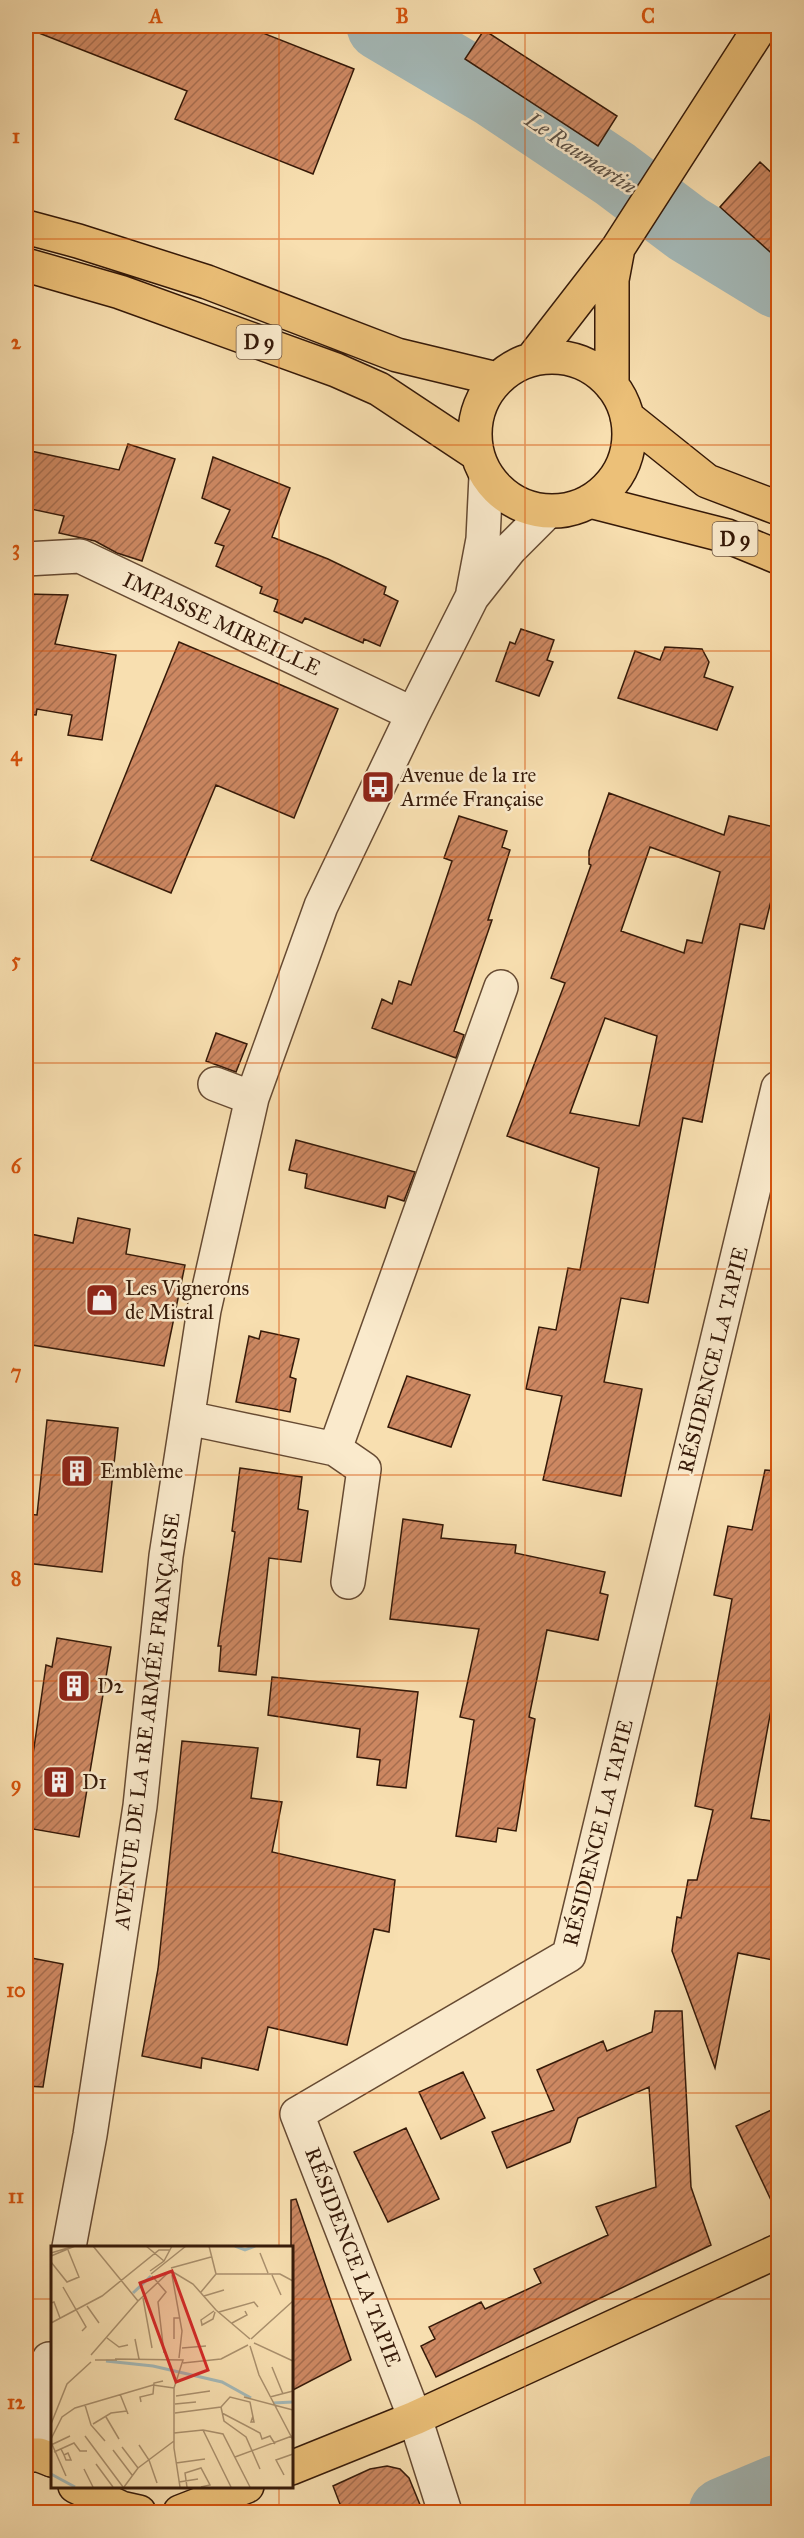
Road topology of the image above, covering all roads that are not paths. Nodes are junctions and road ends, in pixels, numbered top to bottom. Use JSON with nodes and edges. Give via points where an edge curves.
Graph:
{"nodes":[{"id":1,"x":761,"y":26,"type":"edge"},
{"id":2,"x":26,"y":227,"type":"edge"},
{"id":3,"x":625,"y":236,"type":"junction"},
{"id":4,"x":26,"y":265,"type":"edge"},
{"id":5,"x":531,"y":359,"type":"junction"},
{"id":6,"x":497,"y":379,"type":"junction"},
{"id":7,"x":612,"y":386,"type":"junction"},
{"id":8,"x":627,"y":417,"type":"junction"},
{"id":9,"x":482,"y":465,"type":"junction"},
{"id":10,"x":590,"y":501,"type":"junction"},
{"id":11,"x":778,"y":508,"type":"edge"},
{"id":12,"x":547,"y":512,"type":"junction"},
{"id":13,"x":778,"y":557,"type":"edge"},
{"id":14,"x":26,"y":559,"type":"edge"},
{"id":15,"x":472,"y":597,"type":"junction"},
{"id":16,"x":413,"y":714,"type":"junction"},
{"id":17,"x":501,"y":987,"type":"dead end"},
{"id":18,"x":214,"y":1084,"type":"dead end"},
{"id":19,"x":778,"y":1088,"type":"edge"},
{"id":20,"x":252,"y":1098,"type":"junction"},
{"id":21,"x":188,"y":1418,"type":"junction"},
{"id":22,"x":335,"y":1449,"type":"junction"},
{"id":23,"x":348,"y":1582,"type":"dead end"},
{"id":24,"x":69,"y":2246,"type":"edge"},
{"id":25,"x":778,"y":2251,"type":"edge"},
{"id":26,"x":51,"y":2350,"type":"edge"},
{"id":27,"x":415,"y":2418,"type":"junction"},
{"id":28,"x":26,"y":2428,"type":"edge"},
{"id":29,"x":51,"y":2451,"type":"edge"},
{"id":30,"x":26,"y":2455,"type":"edge"},
{"id":31,"x":51,"y":2460,"type":"edge"},
{"id":32,"x":292,"y":2468,"type":"edge"},
{"id":33,"x":75,"y":2487,"type":"edge"},
{"id":34,"x":77,"y":2487,"type":"edge"},
{"id":35,"x":244,"y":2487,"type":"edge"},
{"id":36,"x":78,"y":2512,"type":"edge"},
{"id":37,"x":139,"y":2512,"type":"edge"},
{"id":38,"x":180,"y":2512,"type":"edge"},
{"id":39,"x":445,"y":2512,"type":"edge"}],
"edges":[{"from":1,"to":3,"type":"main road"},
{"from":2,"to":6,"type":"main road","number":"D 9","via":[[207,282],[397,355]]},
{"from":3,"to":5,"type":"main road"},
{"from":3,"to":7,"type":"main road","via":[[612,280]]},
{"from":4,"to":9,"type":"main road","number":"D 9","via":[[120,292],[336,370],[379,389]]},
{"from":5,"to":6,"type":"main road"},
{"from":5,"to":7,"type":"main road","via":[[574,360],[589,366]]},
{"from":6,"to":9,"type":"main road","via":[[477,414],[474,434]]},
{"from":7,"to":8,"type":"main road"},
{"from":8,"to":10,"type":"main road","via":[[629,439],[620,470],[606,489]]},
{"from":8,"to":11,"type":"main road","number":"D 9","via":[[707,481]]},
{"from":9,"to":12,"type":"main road","via":[[503,494],[526,507]]},
{"from":9,"to":15,"type":"street","name":"AVENUE DE LA 1RE ARMÉE FRANÇAISE","via":[[483,539]]},
{"from":10,"to":12,"type":"main road"},
{"from":10,"to":13,"type":"main road","number":"D 9","via":[[727,536]]},
{"from":12,"to":15,"type":"street","name":"AVENUE DE LA 1RE ARMÉE FRANÇAISE","via":[[510,549]]},
{"from":14,"to":16,"type":"street","name":"IMPASSE MIREILLE","via":[[80,556]]},
{"from":15,"to":16,"type":"street","name":"AVENUE DE LA 1RE ARMÉE FRANÇAISE"},
{"from":16,"to":20,"type":"street","name":"AVENUE DE LA 1RE ARMÉE FRANÇAISE","via":[[321,906]]},
{"from":17,"to":22,"type":"street"},
{"from":18,"to":20,"type":"street"},
{"from":19,"to":27,"type":"street","name":"RÉSIDENCE LA TAPIE","via":[[569,1955],[297,2114]]},
{"from":20,"to":21,"type":"street","name":"AVENUE DE LA 1RE ARMÉE FRANÇAISE","via":[[204,1310]]},
{"from":21,"to":22,"type":"street"},
{"from":21,"to":24,"type":"street","name":"AVENUE DE LA 1RE ARMÉE FRANÇAISE","via":[[166,1556],[138,1818]]},
{"from":22,"to":23,"type":"street","via":[[364,1469]]},
{"from":25,"to":27,"type":"main road"},
{"from":26,"to":28,"type":"street"},
{"from":26,"to":29,"type":"street","via":[[47,2417]]},
{"from":27,"to":32,"type":"main road"},
{"from":27,"to":39,"type":"street"},
{"from":30,"to":31,"type":"main road"},
{"from":33,"to":36,"type":"main road"},
{"from":34,"to":37,"type":"main road"},
{"from":35,"to":38,"type":"main road"}]}
